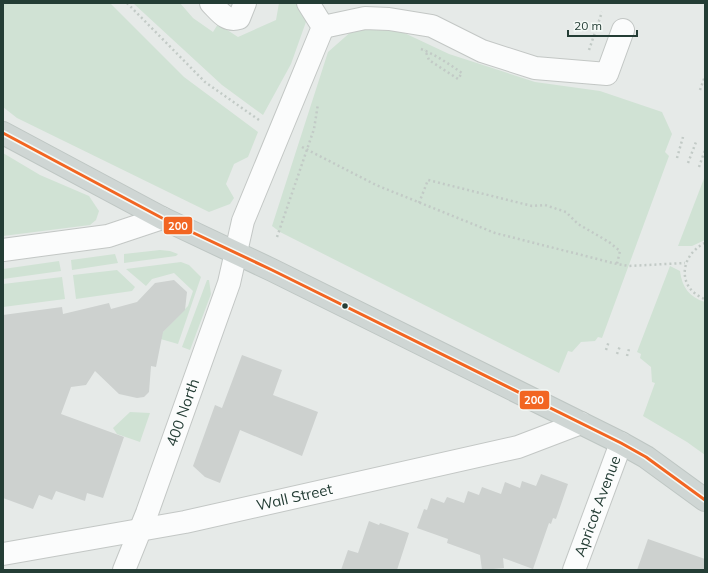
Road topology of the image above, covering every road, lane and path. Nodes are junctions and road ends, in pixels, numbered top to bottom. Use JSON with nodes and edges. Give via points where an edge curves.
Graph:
{"nodes":[{"id":1,"x":127,"y":3,"type":"edge"},
{"id":2,"x":211,"y":3,"type":"edge"},
{"id":3,"x":245,"y":3,"type":"edge"},
{"id":4,"x":308,"y":3,"type":"edge"},
{"id":5,"x":602,"y":12,"type":"dead end"},
{"id":6,"x":323,"y":27,"type":"junction"},
{"id":7,"x":623,"y":30,"type":"dead end"},
{"id":8,"x":418,"y":47,"type":"dead end"},
{"id":9,"x":425,"y":50,"type":"junction"},
{"id":10,"x":587,"y":55,"type":"dead end"},
{"id":11,"x":705,"y":76,"type":"edge"},
{"id":12,"x":700,"y":90,"type":"dead end"},
{"id":13,"x":318,"y":98,"type":"dead end"},
{"id":14,"x":259,"y":120,"type":"dead end"},
{"id":15,"x":3,"y":133,"type":"edge"},
{"id":16,"x":683,"y":137,"type":"dead end"},
{"id":17,"x":696,"y":142,"type":"dead end"},
{"id":18,"x":302,"y":147,"type":"dead end"},
{"id":19,"x":307,"y":150,"type":"junction"},
{"id":20,"x":705,"y":150,"type":"edge"},
{"id":21,"x":677,"y":158,"type":"dead end"},
{"id":22,"x":688,"y":163,"type":"dead end"},
{"id":23,"x":699,"y":167,"type":"dead end"},
{"id":24,"x":420,"y":203,"type":"junction"},
{"id":25,"x":162,"y":218,"type":"junction"},
{"id":26,"x":277,"y":237,"type":"dead end"},
{"id":27,"x":705,"y":243,"type":"edge"},
{"id":28,"x":3,"y":250,"type":"edge"},
{"id":29,"x":237,"y":253,"type":"junction"},
{"id":30,"x":685,"y":263,"type":"junction"},
{"id":31,"x":617,"y":264,"type":"junction"},
{"id":32,"x":705,"y":299,"type":"edge"},
{"id":33,"x":609,"y":341,"type":"dead end"},
{"id":34,"x":620,"y":346,"type":"dead end"},
{"id":35,"x":629,"y":349,"type":"dead end"},
{"id":36,"x":606,"y":350,"type":"dead end"},
{"id":37,"x":618,"y":354,"type":"dead end"},
{"id":38,"x":627,"y":356,"type":"dead end"},
{"id":39,"x":581,"y":423,"type":"junction"},
{"id":40,"x":621,"y":443,"type":"junction"},
{"id":41,"x":705,"y":500,"type":"edge"},
{"id":42,"x":140,"y":531,"type":"junction"},
{"id":43,"x":3,"y":554,"type":"edge"},
{"id":44,"x":124,"y":570,"type":"edge"},
{"id":45,"x":574,"y":570,"type":"edge"}],
"edges":[{"from":1,"to":14,"type":"path","via":[[205,82]]},
{"from":2,"to":3,"type":"street","via":[[226,18],[233,20],[239,18]]},
{"from":4,"to":6,"type":"street"},
{"from":5,"to":10,"type":"path"},
{"from":6,"to":7,"type":"street","via":[[365,18],[432,26],[482,51],[535,68],[607,74]]},
{"from":6,"to":29,"type":"street","name":"400 North","via":[[243,221]]},
{"from":8,"to":9,"type":"path"},
{"from":9,"to":9,"type":"path","via":[[462,73],[458,79],[429,60]]},
{"from":11,"to":12,"type":"path"},
{"from":13,"to":19,"type":"path","via":[[314,129]]},
{"from":15,"to":25,"type":"main road"},
{"from":16,"to":21,"type":"path"},
{"from":17,"to":22,"type":"path"},
{"from":18,"to":19,"type":"path"},
{"from":19,"to":24,"type":"path","via":[[376,185]]},
{"from":19,"to":26,"type":"path"},
{"from":20,"to":23,"type":"path"},
{"from":24,"to":31,"type":"path","via":[[495,233]]},
{"from":24,"to":31,"type":"path","via":[[428,180],[532,206],[545,204],[566,212],[578,224],[620,251]]},
{"from":25,"to":28,"type":"street","via":[[108,236]]},
{"from":25,"to":29,"type":"main road"},
{"from":27,"to":30,"type":"path","via":[[696,248]]},
{"from":29,"to":39,"type":"main road"},
{"from":29,"to":42,"type":"street","name":"400 North","via":[[229,283]]},
{"from":30,"to":31,"type":"path","via":[[629,266]]},
{"from":30,"to":32,"type":"path","via":[[686,282],[691,290]]},
{"from":33,"to":36,"type":"path"},
{"from":34,"to":37,"type":"path"},
{"from":35,"to":38,"type":"path"},
{"from":39,"to":40,"type":"main road"},
{"from":39,"to":42,"type":"street","name":"Wall Street","via":[[518,447]]},
{"from":40,"to":41,"type":"main road","via":[[646,457]]},
{"from":40,"to":45,"type":"street","name":"Apricot Avenue"},
{"from":42,"to":43,"type":"street","name":"Wall Street"},
{"from":42,"to":44,"type":"street","name":"400 North"}]}
